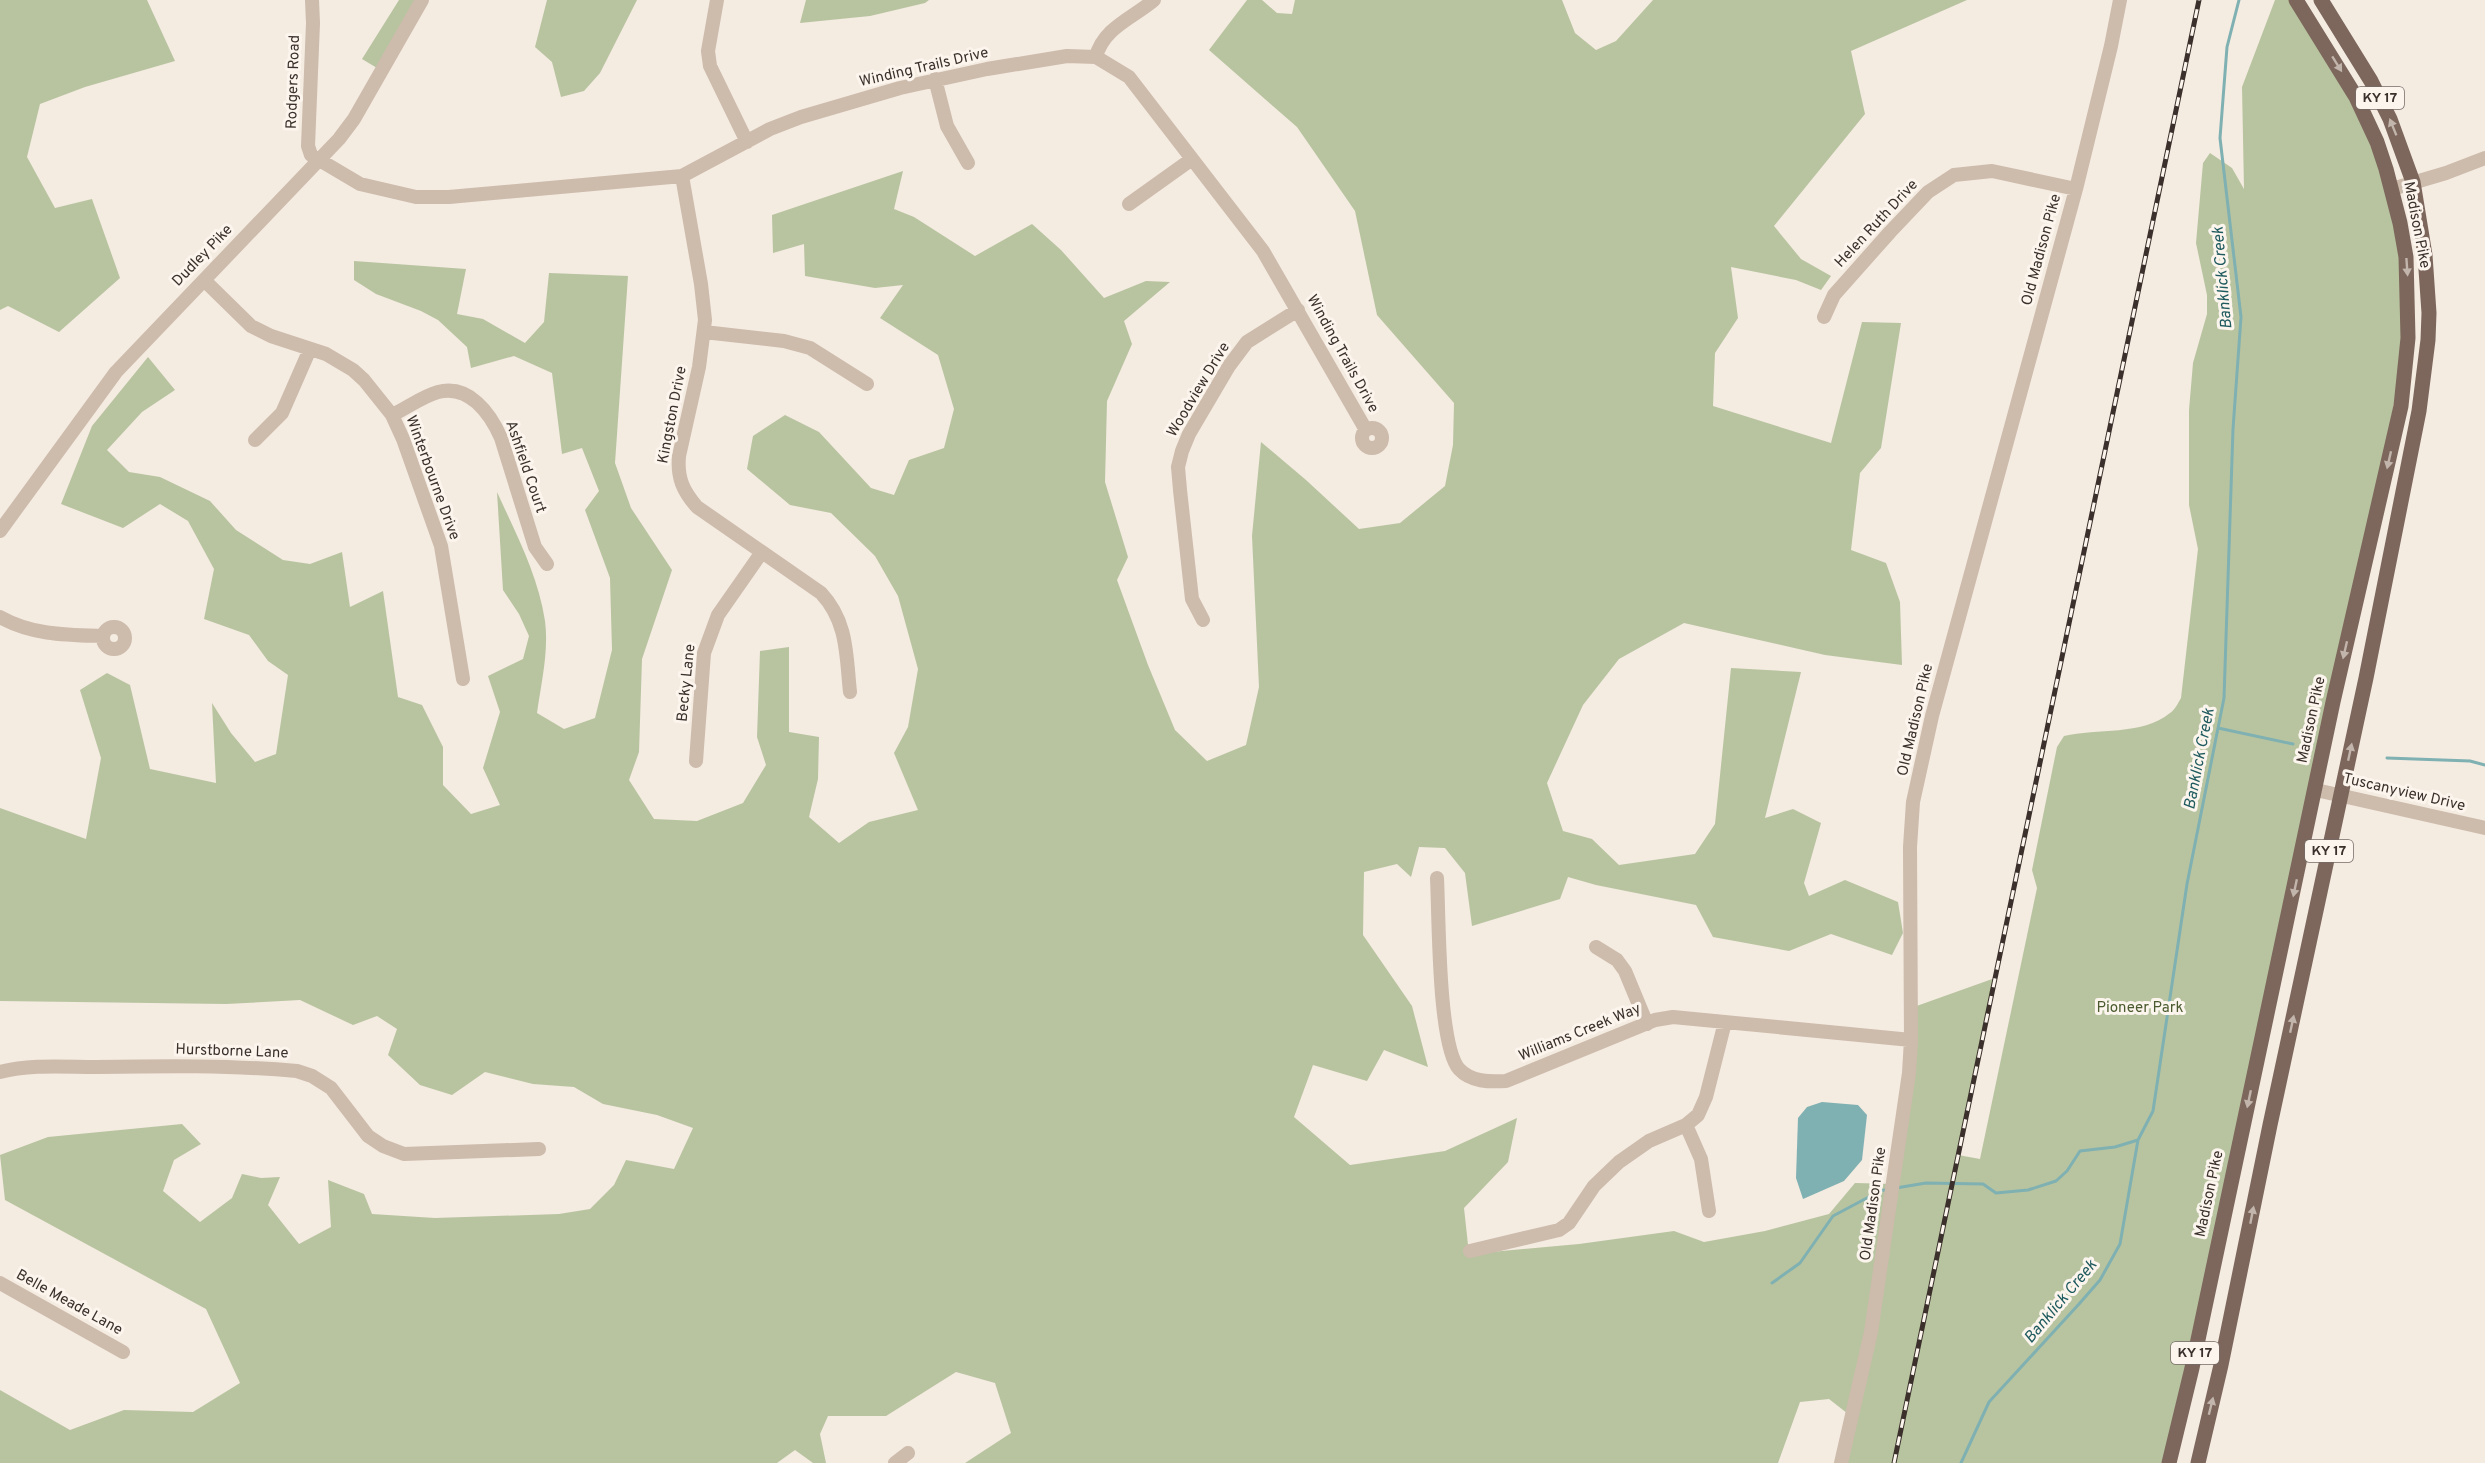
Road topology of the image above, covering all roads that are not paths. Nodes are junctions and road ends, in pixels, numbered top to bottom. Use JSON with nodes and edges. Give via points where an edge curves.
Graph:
{"nodes":[{"id":1,"x":312,"y":0,"type":"edge"},
{"id":2,"x":422,"y":0,"type":"edge"},
{"id":3,"x":717,"y":0,"type":"edge"},
{"id":4,"x":1154,"y":0,"type":"edge"},
{"id":5,"x":2120,"y":0,"type":"edge"},
{"id":6,"x":2296,"y":0,"type":"edge"},
{"id":7,"x":2321,"y":0,"type":"edge"},
{"id":8,"x":1096,"y":57,"type":"junction"},
{"id":9,"x":935,"y":79,"type":"junction"},
{"id":10,"x":747,"y":141,"type":"junction"},
{"id":11,"x":2485,"y":158,"type":"edge"},
{"id":12,"x":1192,"y":159,"type":"junction"},
{"id":13,"x":320,"y":160,"type":"junction"},
{"id":14,"x":968,"y":163,"type":"dead end"},
{"id":15,"x":682,"y":176,"type":"junction"},
{"id":16,"x":2413,"y":182,"type":"junction"},
{"id":17,"x":2076,"y":189,"type":"junction"},
{"id":18,"x":2392,"y":189,"type":"junction"},
{"id":19,"x":1129,"y":204,"type":"dead end"},
{"id":20,"x":204,"y":280,"type":"junction"},
{"id":21,"x":1299,"y":310,"type":"junction"},
{"id":22,"x":1824,"y":317,"type":"dead end"},
{"id":23,"x":704,"y":332,"type":"junction"},
{"id":24,"x":310,"y":349,"type":"junction"},
{"id":25,"x":867,"y":384,"type":"dead end"},
{"id":26,"x":392,"y":415,"type":"junction"},
{"id":27,"x":1366,"y":430,"type":"dead end"},
{"id":28,"x":255,"y":440,"type":"dead end"},
{"id":29,"x":0,"y":531,"type":"edge"},
{"id":30,"x":762,"y":552,"type":"junction"},
{"id":31,"x":547,"y":564,"type":"dead end"},
{"id":32,"x":0,"y":617,"type":"edge"},
{"id":33,"x":1203,"y":620,"type":"dead end"},
{"id":34,"x":102,"y":636,"type":"dead end"},
{"id":35,"x":463,"y":679,"type":"dead end"},
{"id":36,"x":850,"y":692,"type":"dead end"},
{"id":37,"x":696,"y":761,"type":"dead end"},
{"id":38,"x":2316,"y":790,"type":"junction"},
{"id":39,"x":2341,"y":796,"type":"junction"},
{"id":40,"x":2485,"y":828,"type":"edge"},
{"id":41,"x":1437,"y":878,"type":"dead end"},
{"id":42,"x":1596,"y":947,"type":"dead end"},
{"id":43,"x":1725,"y":1022,"type":"junction"},
{"id":44,"x":1647,"y":1024,"type":"junction"},
{"id":45,"x":1911,"y":1040,"type":"junction"},
{"id":46,"x":0,"y":1072,"type":"edge"},
{"id":47,"x":1686,"y":1125,"type":"junction"},
{"id":48,"x":538,"y":1149,"type":"dead end"},
{"id":49,"x":1709,"y":1211,"type":"dead end"},
{"id":50,"x":1470,"y":1251,"type":"dead end"},
{"id":51,"x":0,"y":1283,"type":"edge"},
{"id":52,"x":123,"y":1352,"type":"dead end"},
{"id":53,"x":908,"y":1453,"type":"dead end"},
{"id":54,"x":895,"y":1463,"type":"edge"},
{"id":55,"x":1841,"y":1463,"type":"edge"},
{"id":56,"x":2169,"y":1463,"type":"edge"},
{"id":57,"x":2198,"y":1463,"type":"edge"}],
"edges":[{"from":1,"to":13,"type":"street","name":"Rodgers Road","via":[[308,146],[311,155]]},
{"from":2,"to":13,"type":"street","name":"Dudley Pike","via":[[354,119]]},
{"from":3,"to":10,"type":"street","via":[[708,51],[710,66]]},
{"from":4,"to":8,"type":"street","via":[[1109,32]]},
{"from":5,"to":17,"type":"street","name":"Old Madison Pike"},
{"from":6,"to":18,"type":"main road","name":"Madison Pike","number":"KY 17","one_way":true,"via":[[2361,106]]},
{"from":16,"to":7,"type":"main road","name":"Madison Pike","number":"KY 17","one_way":true,"via":[[2371,81]]},
{"from":8,"to":9,"type":"street","name":"Winding Trails Drive","via":[[1067,56]]},
{"from":8,"to":12,"type":"street","name":"Winding Trails Drive","via":[[1129,77]]},
{"from":9,"to":10,"type":"street","name":"Winding Trails Drive","via":[[801,117]]},
{"from":9,"to":14,"type":"street","via":[[947,126]]},
{"from":10,"to":15,"type":"street","name":"Winding Trails Drive"},
{"from":11,"to":16,"type":"street"},
{"from":12,"to":19,"type":"street"},
{"from":12,"to":21,"type":"street","name":"Winding Trails Drive","via":[[1263,251]]},
{"from":13,"to":15,"type":"street","name":"Winding Trails Drive","via":[[360,184],[416,197]]},
{"from":13,"to":20,"type":"street","name":"Dudley Pike"},
{"from":15,"to":23,"type":"street","name":"Kingston Drive","via":[[701,284]]},
{"from":16,"to":18,"type":"street"},
{"from":39,"to":16,"type":"main road","name":"Madison Pike","number":"KY 17","one_way":true,"via":[[2413,446],[2426,359],[2429,313],[2425,255]]},
{"from":17,"to":22,"type":"street","name":"Helen Ruth Drive","via":[[1992,171],[1954,175],[1928,192],[1890,232],[1834,295]]},
{"from":17,"to":45,"type":"street","name":"Old Madison Pike","via":[[1932,716],[1913,802]]},
{"from":18,"to":38,"type":"main road","name":"Madison Pike","number":"KY 17","one_way":true,"via":[[2406,257],[2408,290],[2401,406]]},
{"from":20,"to":24,"type":"street","name":"Winterbourne Drive","via":[[251,326]]},
{"from":20,"to":29,"type":"street","name":"Dudley Pike","via":[[116,372]]},
{"from":21,"to":27,"type":"street","name":"Winding Trails Drive"},
{"from":21,"to":33,"type":"street","name":"Woodview Drive","via":[[1247,342],[1229,366],[1182,451],[1179,490],[1192,599]]},
{"from":23,"to":25,"type":"street","via":[[810,348]]},
{"from":23,"to":30,"type":"street","name":"Kingston Drive","via":[[679,456],[682,488],[697,507]]},
{"from":24,"to":26,"type":"street","name":"Winterbourne Drive","via":[[353,370]]},
{"from":24,"to":28,"type":"street","via":[[282,413]]},
{"from":26,"to":31,"type":"street","name":"Ashfield Court","via":[[444,391],[464,394],[479,404],[501,438],[535,547]]},
{"from":26,"to":35,"type":"street","name":"Winterbourne Drive","via":[[441,546]]},
{"from":30,"to":36,"type":"street","name":"Kingston Drive","via":[[821,593],[834,608],[843,631]]},
{"from":30,"to":37,"type":"street","name":"Becky Lane","via":[[713,626],[705,653]]},
{"from":32,"to":34,"type":"street","via":[[33,631]]},
{"from":38,"to":39,"type":"street","name":"Tuscanyview Drive"},
{"from":38,"to":56,"type":"main road","name":"Madison Pike","number":"KY 17","one_way":true},
{"from":39,"to":40,"type":"street","name":"Tuscanyview Drive"},
{"from":57,"to":39,"type":"main road","name":"Madison Pike","number":"KY 17","one_way":true},
{"from":41,"to":44,"type":"street","name":"Williams Creek Way","via":[[1445,1032],[1452,1060],[1460,1071],[1473,1079],[1506,1081]]},
{"from":42,"to":44,"type":"street","via":[[1625,970]]},
{"from":43,"to":44,"type":"street","name":"Williams Creek Way","via":[[1673,1017]]},
{"from":43,"to":45,"type":"street","name":"Williams Creek Way"},
{"from":43,"to":47,"type":"street","via":[[1706,1097],[1698,1115]]},
{"from":45,"to":55,"type":"street","name":"Old Madison Pike","via":[[1871,1332]]},
{"from":46,"to":48,"type":"street","name":"Hurstborne Lane","via":[[187,1066],[297,1071],[330,1088],[369,1136],[399,1152]]},
{"from":47,"to":49,"type":"street","via":[[1701,1159]]},
{"from":47,"to":50,"type":"street","via":[[1649,1141],[1619,1162],[1559,1230]]},
{"from":51,"to":52,"type":"street","name":"Belle Meade Lane"},
{"from":53,"to":54,"type":"street"}]}
